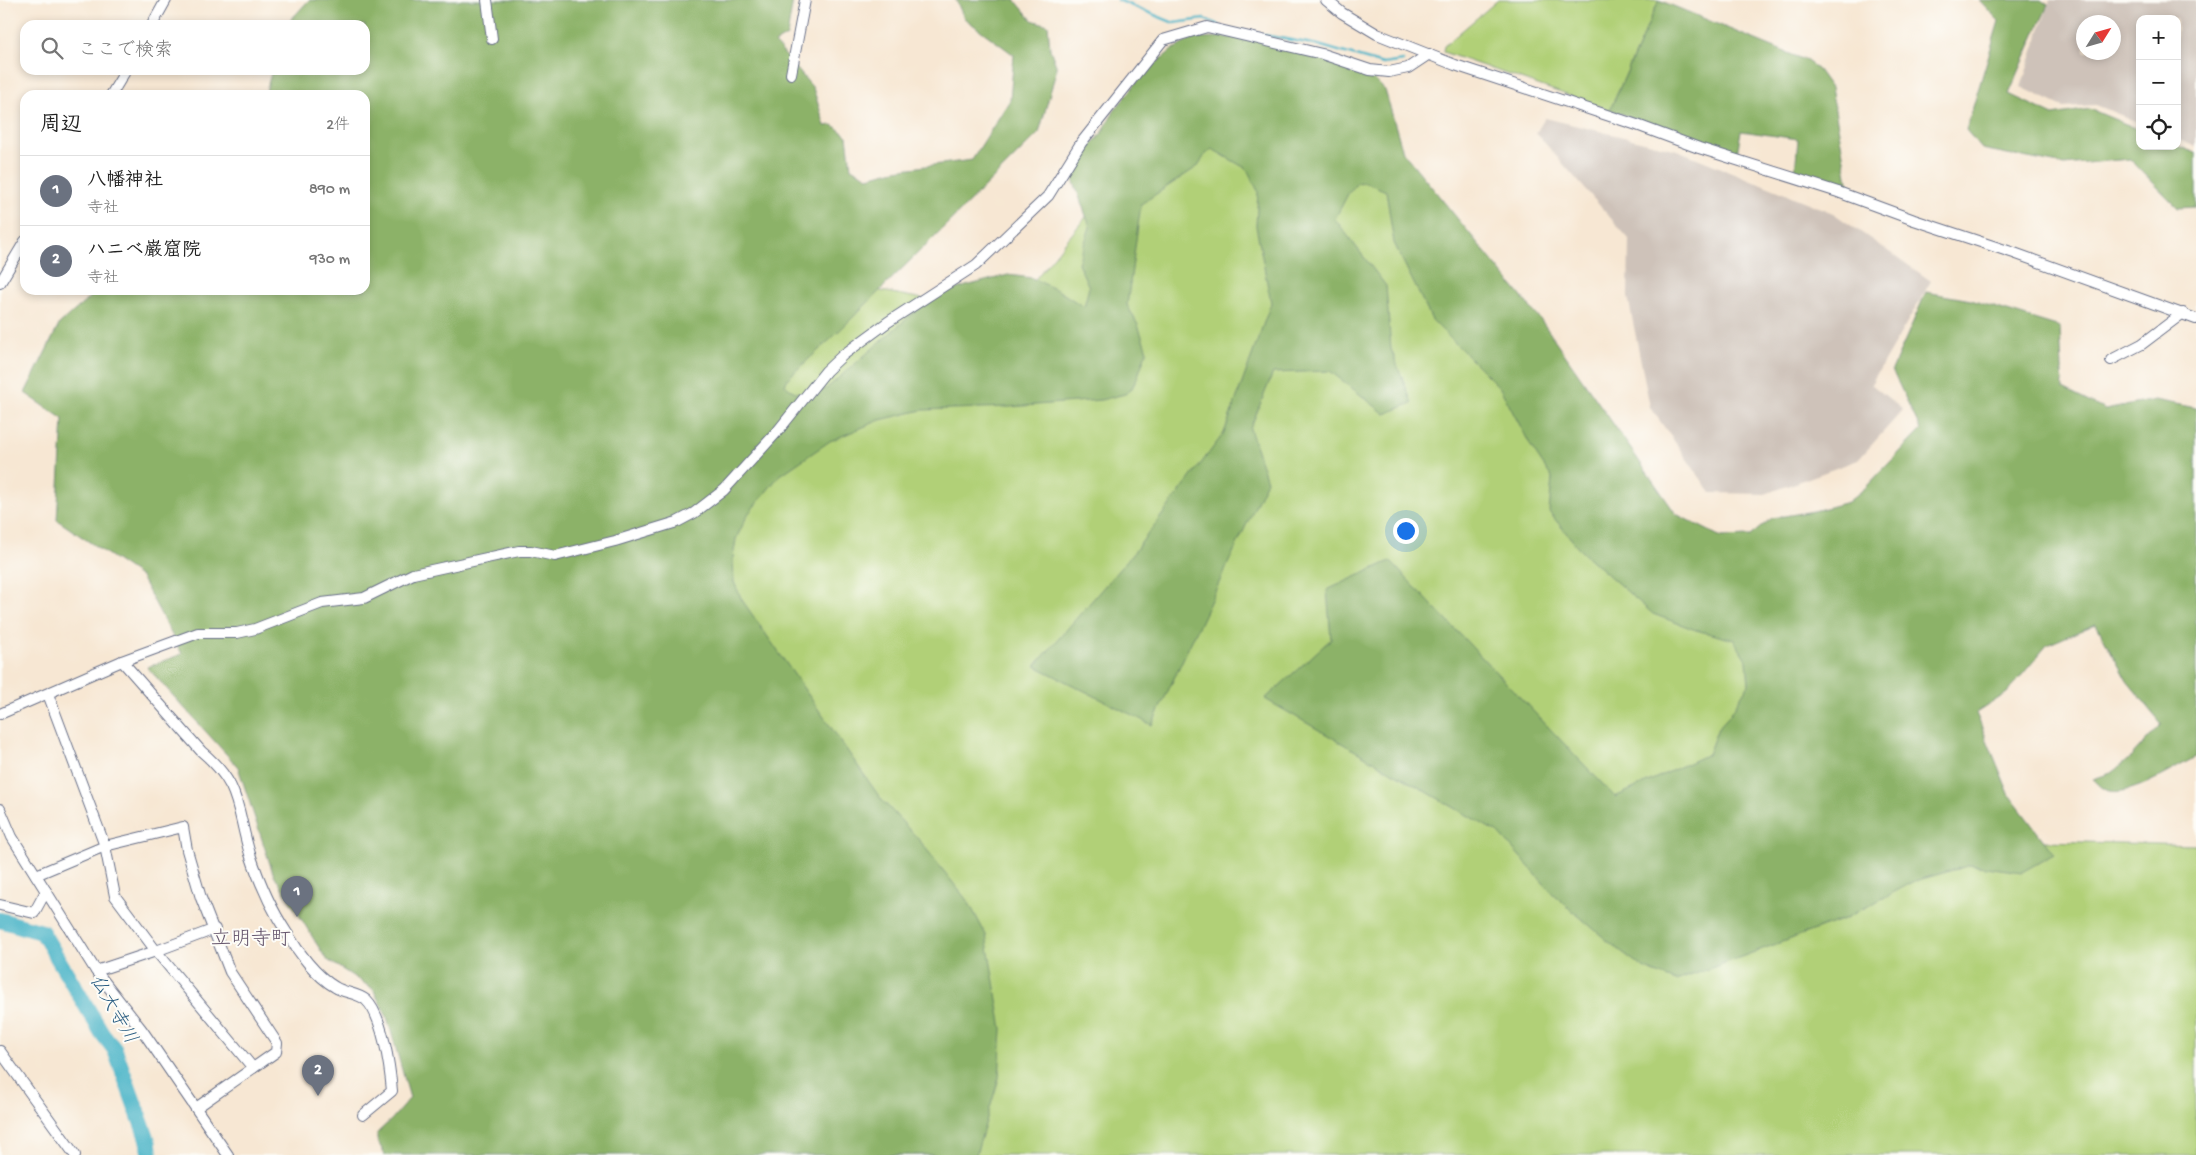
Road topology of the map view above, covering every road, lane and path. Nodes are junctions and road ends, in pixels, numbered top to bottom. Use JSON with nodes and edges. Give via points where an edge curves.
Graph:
{"nodes":[{"id":1,"x":166,"y":0,"type":"edge"},
{"id":2,"x":487,"y":0,"type":"edge"},
{"id":3,"x":805,"y":0,"type":"edge"},
{"id":4,"x":1326,"y":0,"type":"edge"},
{"id":5,"x":155,"y":20,"type":"edge"},
{"id":6,"x":492,"y":39,"type":"dead end"},
{"id":7,"x":1429,"y":54,"type":"junction"},
{"id":8,"x":791,"y":74,"type":"dead end"},
{"id":9,"x":123,"y":75,"type":"edge"},
{"id":10,"x":114,"y":90,"type":"edge"},
{"id":11,"x":20,"y":249,"type":"edge"},
{"id":12,"x":0,"y":283,"type":"edge"},
{"id":13,"x":2183,"y":314,"type":"junction"},
{"id":14,"x":2196,"y":319,"type":"edge"},
{"id":15,"x":2111,"y":360,"type":"dead end"},
{"id":16,"x":122,"y":661,"type":"junction"},
{"id":17,"x":48,"y":694,"type":"junction"},
{"id":18,"x":0,"y":714,"type":"edge"},
{"id":19,"x":0,"y":808,"type":"edge"},
{"id":20,"x":105,"y":846,"type":"junction"},
{"id":21,"x":36,"y":875,"type":"junction"},
{"id":22,"x":46,"y":891,"type":"junction"},
{"id":23,"x":0,"y":905,"type":"edge"},
{"id":24,"x":215,"y":929,"type":"junction"},
{"id":25,"x":156,"y":951,"type":"junction"},
{"id":26,"x":96,"y":971,"type":"junction"},
{"id":27,"x":0,"y":1051,"type":"edge"},
{"id":28,"x":253,"y":1068,"type":"junction"},
{"id":29,"x":196,"y":1108,"type":"junction"},
{"id":30,"x":363,"y":1115,"type":"dead end"},
{"id":31,"x":75,"y":1155,"type":"edge"},
{"id":32,"x":228,"y":1155,"type":"edge"}],
"edges":[{"from":1,"to":5,"type":"street"},
{"from":2,"to":6,"type":"street"},
{"from":3,"to":8,"type":"street"},
{"from":4,"to":7,"type":"street","via":[[1377,34]]},
{"from":7,"to":13,"type":"street","via":[[2014,252]]},
{"from":7,"to":16,"type":"street","via":[[1408,68],[1389,72],[1370,70],[1322,54],[1208,27],[1163,40],[1081,143],[1048,196],[976,265],[888,322],[843,356],[804,396],[777,432],[724,490],[694,513],[661,527],[555,556],[519,551],[413,574],[364,598],[322,603],[237,632],[198,633]]},
{"from":9,"to":10,"type":"street"},
{"from":11,"to":12,"type":"street"},
{"from":13,"to":14,"type":"street"},
{"from":13,"to":15,"type":"street","via":[[2142,344]]},
{"from":16,"to":17,"type":"street"},
{"from":16,"to":30,"type":"street","via":[[231,784],[261,886],[286,933],[323,978],[335,988],[366,1000],[377,1016],[392,1090]]},
{"from":17,"to":18,"type":"street"},
{"from":17,"to":20,"type":"street"},
{"from":19,"to":21,"type":"street","via":[[12,837]]},
{"from":20,"to":21,"type":"street"},
{"from":20,"to":24,"type":"street","via":[[183,826],[196,882]]},
{"from":20,"to":25,"type":"street","via":[[115,896]]},
{"from":21,"to":22,"type":"street"},
{"from":22,"to":23,"type":"street","via":[[34,913]]},
{"from":22,"to":26,"type":"street"},
{"from":24,"to":25,"type":"street"},
{"from":24,"to":28,"type":"street","via":[[230,972],[277,1043],[276,1052]]},
{"from":25,"to":26,"type":"street"},
{"from":25,"to":28,"type":"street"},
{"from":26,"to":29,"type":"street"},
{"from":27,"to":31,"type":"street"},
{"from":28,"to":29,"type":"street"},
{"from":29,"to":32,"type":"street"}]}
